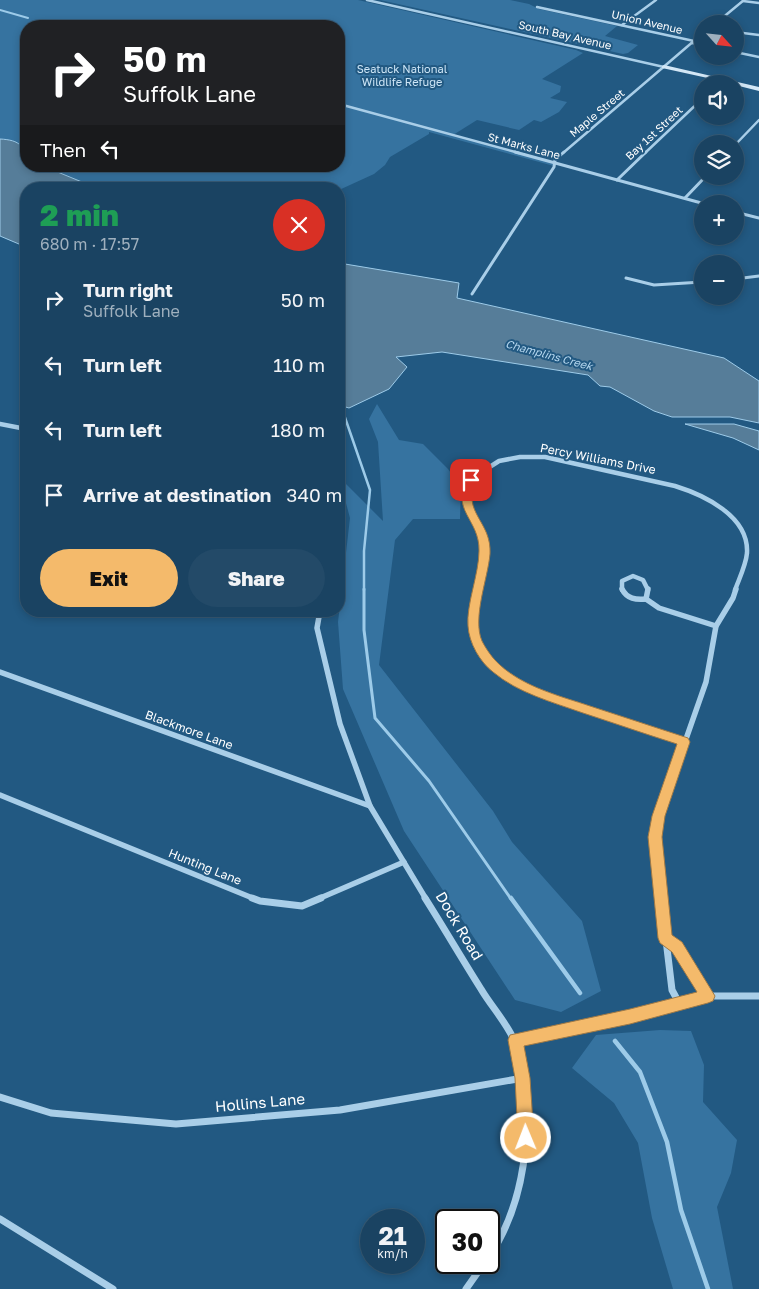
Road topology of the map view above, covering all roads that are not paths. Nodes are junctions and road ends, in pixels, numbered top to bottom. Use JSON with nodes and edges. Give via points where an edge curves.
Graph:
{"nodes":[{"id":1,"x":368,"y":0,"type":"edge"},
{"id":2,"x":656,"y":0,"type":"edge"},
{"id":3,"x":744,"y":0,"type":"edge"},
{"id":4,"x":759,"y":3,"type":"edge"},
{"id":5,"x":537,"y":6,"type":"dead end"},
{"id":6,"x":726,"y":15,"type":"edge"},
{"id":7,"x":622,"y":25,"type":"junction"},
{"id":8,"x":744,"y":33,"type":"edge"},
{"id":9,"x":759,"y":35,"type":"edge"},
{"id":10,"x":693,"y":42,"type":"joint"},
{"id":11,"x":744,"y":54,"type":"edge"},
{"id":12,"x":759,"y":57,"type":"edge"},
{"id":13,"x":664,"y":68,"type":"junction"},
{"id":14,"x":694,"y":75,"type":"edge"},
{"id":15,"x":744,"y":86,"type":"edge"},
{"id":16,"x":759,"y":89,"type":"edge"},
{"id":17,"x":345,"y":106,"type":"edge"},
{"id":18,"x":694,"y":108,"type":"edge"},
{"id":19,"x":759,"y":120,"type":"edge"},
{"id":20,"x":744,"y":136,"type":"edge"},
{"id":21,"x":554,"y":163,"type":"junction"},
{"id":22,"x":617,"y":180,"type":"junction"},
{"id":23,"x":697,"y":185,"type":"edge"},
{"id":24,"x":685,"y":198,"type":"junction"},
{"id":25,"x":694,"y":201,"type":"edge"},
{"id":26,"x":744,"y":214,"type":"edge"},
{"id":27,"x":759,"y":214,"type":"edge"},
{"id":28,"x":757,"y":218,"type":"edge"},
{"id":29,"x":759,"y":276,"type":"edge"},
{"id":30,"x":626,"y":278,"type":"dead end"},
{"id":31,"x":744,"y":278,"type":"edge"},
{"id":32,"x":694,"y":283,"type":"edge"},
{"id":33,"x":472,"y":294,"type":"dead end"},
{"id":34,"x":0,"y":424,"type":"edge"},
{"id":35,"x":20,"y":428,"type":"edge"},
{"id":36,"x":646,"y":599,"type":"junction"},
{"id":37,"x":319,"y":617,"type":"edge"},
{"id":38,"x":716,"y":626,"type":"junction"},
{"id":39,"x":0,"y":672,"type":"edge"},
{"id":40,"x":684,"y":742,"type":"junction"},
{"id":41,"x":0,"y":795,"type":"edge"},
{"id":42,"x":370,"y":806,"type":"junction"},
{"id":43,"x":404,"y":862,"type":"junction"},
{"id":44,"x":665,"y":938,"type":"junction"},
{"id":45,"x":708,"y":996,"type":"junction"},
{"id":46,"x":759,"y":996,"type":"edge"},
{"id":47,"x":678,"y":1004,"type":"junction"},
{"id":48,"x":515,"y":1040,"type":"junction"},
{"id":49,"x":523,"y":1078,"type":"junction"},
{"id":50,"x":0,"y":1097,"type":"edge"},
{"id":51,"x":0,"y":1219,"type":"edge"},
{"id":52,"x":500,"y":1238,"type":"edge"},
{"id":53,"x":477,"y":1274,"type":"edge"},
{"id":54,"x":113,"y":1289,"type":"edge"},
{"id":55,"x":466,"y":1289,"type":"edge"}],
"edges":[{"from":1,"to":13,"type":"street","name":"South Bay Avenue"},
{"from":2,"to":7,"type":"street"},
{"from":3,"to":4,"type":"street"},
{"from":3,"to":6,"type":"street"},
{"from":5,"to":7,"type":"street","name":"Union Avenue"},
{"from":7,"to":10,"type":"street","name":"Union Avenue"},
{"from":8,"to":9,"type":"street"},
{"from":10,"to":13,"type":"street","name":"Maple Street"},
{"from":11,"to":12,"type":"street"},
{"from":13,"to":14,"type":"street","name":"South Bay Avenue"},
{"from":13,"to":21,"type":"street","name":"Maple Street"},
{"from":15,"to":16,"type":"street","name":"South Bay Avenue"},
{"from":17,"to":21,"type":"street","name":"St Marks Lane"},
{"from":18,"to":22,"type":"street","name":"Bay 1st Street"},
{"from":19,"to":20,"type":"street"},
{"from":21,"to":22,"type":"street","name":"St Marks Lane"},
{"from":21,"to":33,"type":"street","name":"Maple Street"},
{"from":22,"to":24,"type":"street","name":"St Marks Lane"},
{"from":23,"to":24,"type":"street"},
{"from":24,"to":25,"type":"street","name":"St Marks Lane"},
{"from":26,"to":28,"type":"street"},
{"from":27,"to":28,"type":"street"},
{"from":29,"to":31,"type":"street"},
{"from":30,"to":32,"type":"street","via":[[658,286]]},
{"from":34,"to":35,"type":"street"},
{"from":36,"to":36,"type":"street","via":[[634,599],[624,594],[622,581],[633,576],[643,580],[648,588]]},
{"from":36,"to":38,"type":"street","via":[[658,608]]},
{"from":37,"to":42,"type":"street","name":"Dock Road","via":[[317,628],[340,724]]},
{"from":38,"to":40,"type":"street","name":"Percy Williams Drive","via":[[706,682]]},
{"from":38,"to":40,"type":"street","name":"Percy Williams Drive","via":[[733,598],[746,553],[743,534],[718,505],[695,492],[675,486],[545,457],[498,461],[471,480],[466,491],[466,504],[484,542],[473,625],[476,640],[486,657],[496,669],[546,696]]},
{"from":39,"to":42,"type":"street","name":"Blackmore Lane"},
{"from":40,"to":44,"type":"street","name":"Percy Williams Drive","via":[[655,837]]},
{"from":41,"to":43,"type":"street","name":"Hunting Lane","via":[[260,901],[302,906]]},
{"from":42,"to":43,"type":"street","name":"Dock Road"},
{"from":43,"to":48,"type":"street","name":"Dock Road"},
{"from":44,"to":45,"type":"street","via":[[677,947]]},
{"from":44,"to":47,"type":"street","name":"Percy Williams Drive","via":[[672,990]]},
{"from":45,"to":46,"type":"street"},
{"from":45,"to":47,"type":"street"},
{"from":47,"to":48,"type":"street"},
{"from":48,"to":49,"type":"street","name":"Dock Road"},
{"from":49,"to":50,"type":"street","name":"Hollins Lane","via":[[340,1110],[176,1124],[51,1113]]},
{"from":49,"to":52,"type":"street","name":"Dock Road","via":[[525,1155],[515,1201]]},
{"from":51,"to":54,"type":"street"},
{"from":53,"to":55,"type":"street"}]}
